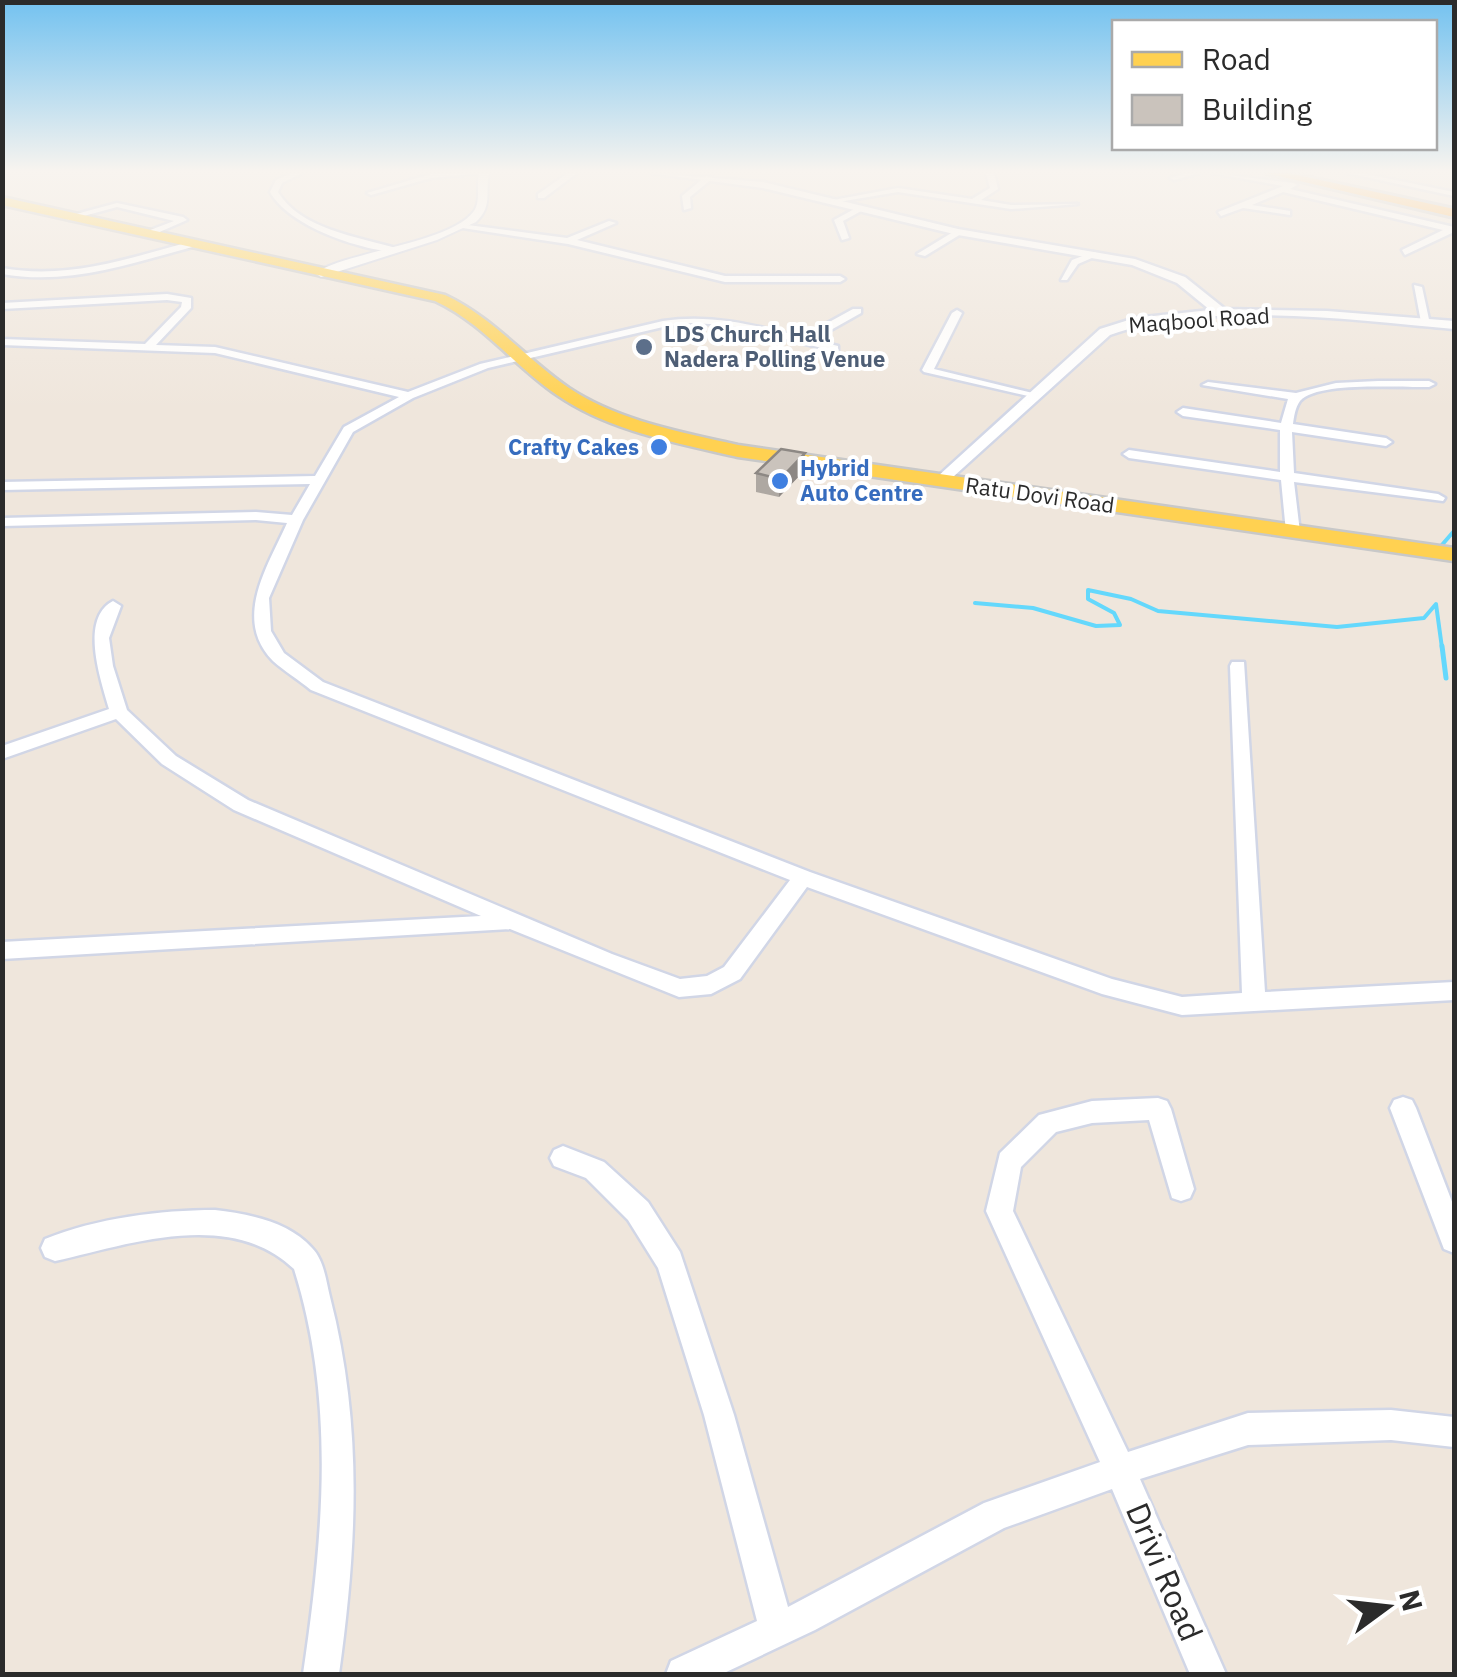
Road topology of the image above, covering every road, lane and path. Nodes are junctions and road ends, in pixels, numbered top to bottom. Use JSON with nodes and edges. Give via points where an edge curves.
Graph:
{"nodes":[{"id":1,"x":163,"y":251,"type":"edge"},
{"id":2,"x":225,"y":251,"type":"edge"},
{"id":3,"x":389,"y":251,"type":"edge"},
{"id":4,"x":606,"y":251,"type":"edge"},
{"id":5,"x":926,"y":251,"type":"edge"},
{"id":6,"x":1079,"y":251,"type":"edge"},
{"id":7,"x":922,"y":254,"type":"dead end"},
{"id":8,"x":1096,"y":254,"type":"junction"},
{"id":9,"x":2,"y":271,"type":"edge"},
{"id":10,"x":320,"y":273,"type":"junction"},
{"id":11,"x":1064,"y":278,"type":"dead end"},
{"id":12,"x":840,"y":279,"type":"dead end"},
{"id":13,"x":1417,"y":287,"type":"dead end"},
{"id":14,"x":2,"y":306,"type":"edge"},
{"id":15,"x":857,"y":311,"type":"dead end"},
{"id":16,"x":956,"y":313,"type":"dead end"},
{"id":17,"x":1225,"y":315,"type":"junction"},
{"id":18,"x":1426,"y":322,"type":"junction"},
{"id":19,"x":1454,"y":326,"type":"edge"},
{"id":20,"x":804,"y":340,"type":"junction"},
{"id":21,"x":2,"y":342,"type":"edge"},
{"id":22,"x":150,"y":344,"type":"junction"},
{"id":23,"x":834,"y":348,"type":"dead end"},
{"id":24,"x":522,"y":354,"type":"junction"},
{"id":25,"x":1429,"y":384,"type":"dead end"},
{"id":26,"x":1208,"y":385,"type":"dead end"},
{"id":27,"x":409,"y":396,"type":"junction"},
{"id":28,"x":1033,"y":396,"type":"junction"},
{"id":29,"x":1297,"y":397,"type":"junction"},
{"id":30,"x":1183,"y":412,"type":"dead end"},
{"id":31,"x":1287,"y":427,"type":"junction"},
{"id":32,"x":1386,"y":442,"type":"dead end"},
{"id":33,"x":1129,"y":454,"type":"dead end"},
{"id":34,"x":1289,"y":474,"type":"junction"},
{"id":35,"x":320,"y":480,"type":"junction"},
{"id":36,"x":943,"y":481,"type":"junction"},
{"id":37,"x":2,"y":486,"type":"edge"},
{"id":38,"x":1438,"y":498,"type":"dead end"},
{"id":39,"x":296,"y":520,"type":"junction"},
{"id":40,"x":2,"y":522,"type":"edge"},
{"id":41,"x":1293,"y":532,"type":"junction"},
{"id":42,"x":1454,"y":555,"type":"edge"},
{"id":43,"x":113,"y":606,"type":"dead end"},
{"id":44,"x":1238,"y":666,"type":"dead end"},
{"id":45,"x":119,"y":712,"type":"junction"},
{"id":46,"x":2,"y":753,"type":"edge"},
{"id":47,"x":803,"y":877,"type":"junction"},
{"id":48,"x":510,"y":922,"type":"junction"},
{"id":49,"x":2,"y":950,"type":"edge"},
{"id":50,"x":1454,"y":991,"type":"edge"},
{"id":51,"x":1254,"y":1004,"type":"junction"},
{"id":52,"x":1403,"y":1108,"type":"dead end"},
{"id":53,"x":563,"y":1158,"type":"dead end"},
{"id":54,"x":1182,"y":1189,"type":"dead end"},
{"id":55,"x":1454,"y":1240,"type":"edge"},
{"id":56,"x":54,"y":1248,"type":"dead end"},
{"id":57,"x":1454,"y":1432,"type":"edge"},
{"id":58,"x":1120,"y":1470,"type":"junction"},
{"id":59,"x":777,"y":1630,"type":"junction"},
{"id":60,"x":321,"y":1674,"type":"edge"},
{"id":61,"x":684,"y":1674,"type":"edge"},
{"id":62,"x":1208,"y":1674,"type":"edge"}],
"edges":[{"from":1,"to":9,"type":"street","via":[[67,274]]},
{"from":2,"to":10,"type":"main road","name":"Ratu Dovi Road"},
{"from":3,"to":10,"type":"main road"},
{"from":4,"to":12,"type":"street","via":[[725,280]]},
{"from":5,"to":7,"type":"street"},
{"from":6,"to":8,"type":"street"},
{"from":8,"to":11,"type":"street","via":[[1076,262]]},
{"from":8,"to":17,"type":"street","via":[[1174,276]]},
{"from":10,"to":24,"type":"main road","name":"Ratu Dovi Road","via":[[440,298],[495,328]]},
{"from":13,"to":18,"type":"street"},
{"from":14,"to":22,"type":"street","via":[[188,300]]},
{"from":15,"to":20,"type":"street"},
{"from":16,"to":28,"type":"street","via":[[930,372]]},
{"from":17,"to":18,"type":"street","name":"Maqbool Road"},
{"from":17,"to":28,"type":"street","name":"Maqbool Road","via":[[1114,327]]},
{"from":18,"to":19,"type":"street","name":"Maqbool Road"},
{"from":20,"to":23,"type":"street"},
{"from":20,"to":24,"type":"street","via":[[691,320]]},
{"from":21,"to":22,"type":"street"},
{"from":22,"to":27,"type":"street","via":[[247,356]]},
{"from":24,"to":27,"type":"street"},
{"from":24,"to":36,"type":"main road","name":"Ratu Dovi Road","via":[[571,396],[645,427],[738,451]]},
{"from":25,"to":29,"type":"street","via":[[1319,389]]},
{"from":26,"to":29,"type":"street"},
{"from":27,"to":35,"type":"street","via":[[348,430]]},
{"from":28,"to":36,"type":"street","name":"Maqbool Road"},
{"from":29,"to":31,"type":"street"},
{"from":30,"to":31,"type":"street"},
{"from":31,"to":32,"type":"street"},
{"from":31,"to":34,"type":"street"},
{"from":33,"to":34,"type":"street"},
{"from":34,"to":38,"type":"street"},
{"from":34,"to":41,"type":"street"},
{"from":35,"to":37,"type":"street"},
{"from":35,"to":39,"type":"street"},
{"from":36,"to":41,"type":"main road","name":"Ratu Dovi Road"},
{"from":39,"to":40,"type":"street"},
{"from":39,"to":47,"type":"street","via":[[261,598],[264,631],[278,656],[317,686]]},
{"from":41,"to":42,"type":"main road","name":"Ratu Dovi Road"},
{"from":43,"to":45,"type":"street","via":[[101,638]]},
{"from":44,"to":51,"type":"street"},
{"from":45,"to":46,"type":"street"},
{"from":45,"to":48,"type":"street","via":[[169,760],[241,805]]},
{"from":47,"to":48,"type":"street","via":[[732,973],[710,986],[679,988]]},
{"from":47,"to":51,"type":"street","via":[[1110,988],[1182,1006]]},
{"from":48,"to":49,"type":"street"},
{"from":50,"to":51,"type":"street"},
{"from":52,"to":55,"type":"street"},
{"from":53,"to":59,"type":"street","via":[[596,1170],[638,1211],[670,1262]]},
{"from":54,"to":58,"type":"street","name":"Drivi Road","via":[[1158,1109],[1092,1112],[1048,1123],[1009,1161],[999,1211]]},
{"from":56,"to":60,"type":"street","via":[[135,1230],[212,1224],[267,1233],[304,1259],[328,1342],[338,1438],[339,1544]]},
{"from":57,"to":58,"type":"street","via":[[1391,1426],[1248,1429]]},
{"from":58,"to":59,"type":"street","via":[[996,1515]]},
{"from":58,"to":62,"type":"street","name":"Drivi Road"},
{"from":59,"to":61,"type":"street"}]}
